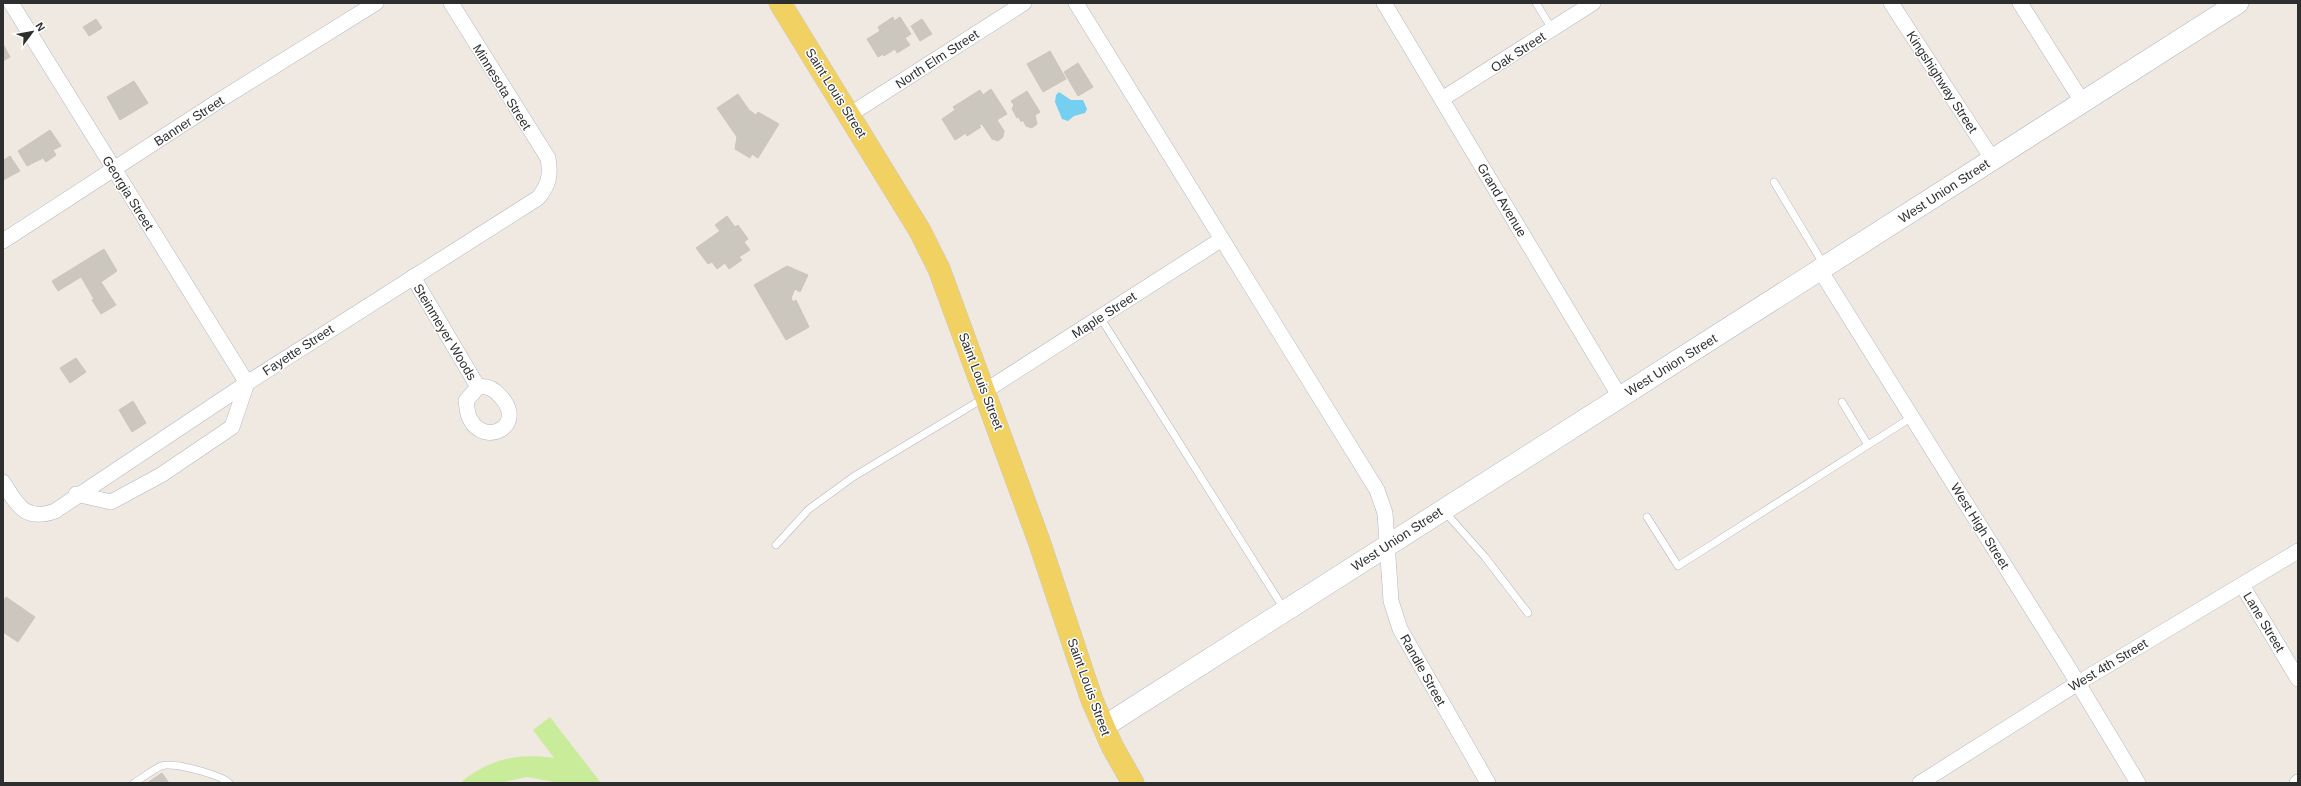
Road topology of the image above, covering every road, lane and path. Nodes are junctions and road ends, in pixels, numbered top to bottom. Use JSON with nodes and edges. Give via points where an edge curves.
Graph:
{"nodes":[{"id":1,"x":11,"y":3,"type":"edge"},
{"id":2,"x":376,"y":3,"type":"edge"},
{"id":3,"x":451,"y":3,"type":"edge"},
{"id":4,"x":780,"y":3,"type":"edge"},
{"id":5,"x":1024,"y":3,"type":"edge"},
{"id":6,"x":1076,"y":3,"type":"edge"},
{"id":7,"x":1384,"y":3,"type":"edge"},
{"id":8,"x":1536,"y":3,"type":"edge"},
{"id":9,"x":1593,"y":3,"type":"edge"},
{"id":10,"x":1891,"y":3,"type":"edge"},
{"id":11,"x":2020,"y":3,"type":"edge"},
{"id":12,"x":2238,"y":3,"type":"edge"},
{"id":13,"x":1552,"y":29,"type":"junction"},
{"id":14,"x":1442,"y":99,"type":"junction"},
{"id":15,"x":2084,"y":103,"type":"junction"},
{"id":16,"x":850,"y":115,"type":"junction"},
{"id":17,"x":1993,"y":160,"type":"junction"},
{"id":18,"x":114,"y":170,"type":"junction"},
{"id":19,"x":550,"y":171,"type":"joint"},
{"id":20,"x":1774,"y":182,"type":"dead end"},
{"id":21,"x":1222,"y":239,"type":"junction"},
{"id":22,"x":3,"y":241,"type":"edge"},
{"id":23,"x":1823,"y":269,"type":"junction"},
{"id":24,"x":413,"y":277,"type":"junction"},
{"id":25,"x":1100,"y":317,"type":"junction"},
{"id":26,"x":247,"y":382,"type":"junction"},
{"id":27,"x":478,"y":387,"type":"dead end"},
{"id":28,"x":987,"y":394,"type":"junction"},
{"id":29,"x":1620,"y":397,"type":"junction"},
{"id":30,"x":1842,"y":402,"type":"dead end"},
{"id":31,"x":1913,"y":416,"type":"junction"},
{"id":32,"x":1868,"y":445,"type":"junction"},
{"id":33,"x":3,"y":482,"type":"edge"},
{"id":34,"x":76,"y":494,"type":"junction"},
{"id":35,"x":1443,"y":510,"type":"junction"},
{"id":36,"x":1647,"y":517,"type":"dead end"},
{"id":37,"x":776,"y":545,"type":"dead end"},
{"id":38,"x":1386,"y":547,"type":"junction"},
{"id":39,"x":2298,"y":551,"type":"edge"},
{"id":40,"x":2242,"y":585,"type":"junction"},
{"id":41,"x":1285,"y":611,"type":"junction"},
{"id":42,"x":1528,"y":613,"type":"dead end"},
{"id":43,"x":2298,"y":679,"type":"edge"},
{"id":44,"x":2078,"y":683,"type":"junction"},
{"id":45,"x":1103,"y":727,"type":"junction"},
{"id":46,"x":134,"y":783,"type":"edge"},
{"id":47,"x":229,"y":783,"type":"edge"},
{"id":48,"x":1133,"y":783,"type":"edge"},
{"id":49,"x":1488,"y":783,"type":"edge"},
{"id":50,"x":1920,"y":783,"type":"edge"},
{"id":51,"x":2138,"y":783,"type":"edge"}],
"edges":[{"from":1,"to":18,"type":"street","name":"Georgia Street"},
{"from":2,"to":18,"type":"street","name":"Banner Street","via":[[220,100]]},
{"from":3,"to":19,"type":"street","name":"Minnesota Street","via":[[548,158]]},
{"from":4,"to":16,"type":"main road","name":"Saint Louis Street"},
{"from":5,"to":16,"type":"street","name":"North Elm Street"},
{"from":6,"to":21,"type":"street","name":"Randle Street"},
{"from":7,"to":14,"type":"street","name":"Grand Avenue"},
{"from":8,"to":13,"type":"lane"},
{"from":9,"to":13,"type":"street","name":"Oak Street"},
{"from":10,"to":17,"type":"street","name":"Kingshighway Street"},
{"from":11,"to":15,"type":"street"},
{"from":12,"to":15,"type":"street","name":"West Union Street"},
{"from":13,"to":14,"type":"street","name":"Oak Street"},
{"from":14,"to":29,"type":"street","name":"Grand Avenue"},
{"from":15,"to":17,"type":"street","name":"West Union Street"},
{"from":16,"to":28,"type":"main road","name":"Saint Louis Street","via":[[920,231],[939,269]]},
{"from":17,"to":23,"type":"street","name":"West Union Street"},
{"from":18,"to":22,"type":"street","name":"Banner Street"},
{"from":18,"to":26,"type":"street","name":"Georgia Street"},
{"from":19,"to":24,"type":"street","name":"Fayette Street","via":[[546,188],[538,198]]},
{"from":20,"to":23,"type":"lane"},
{"from":21,"to":25,"type":"street","name":"Maple Street"},
{"from":21,"to":38,"type":"street","name":"Randle Street","via":[[1377,490],[1385,513]]},
{"from":23,"to":29,"type":"street","name":"West Union Street"},
{"from":23,"to":31,"type":"street","name":"West High Street"},
{"from":24,"to":26,"type":"street","name":"Fayette Street"},
{"from":24,"to":27,"type":"street","name":"Steinmeyer Woods"},
{"from":25,"to":28,"type":"street","name":"Maple Street"},
{"from":25,"to":41,"type":"lane"},
{"from":26,"to":34,"type":"street","name":"Fayette Street"},
{"from":26,"to":34,"type":"street","via":[[232,427],[195,454],[111,502]]},
{"from":28,"to":37,"type":"lane","via":[[853,477],[809,509]]},
{"from":28,"to":45,"type":"main road","name":"Saint Louis Street"},
{"from":29,"to":35,"type":"street","name":"West Union Street"},
{"from":30,"to":32,"type":"lane"},
{"from":31,"to":32,"type":"lane"},
{"from":31,"to":44,"type":"street","name":"West High Street"},
{"from":32,"to":36,"type":"lane","via":[[1678,566]]},
{"from":33,"to":34,"type":"street","name":"Fayette Street","via":[[24,511],[33,514],[44,515],[55,511]]},
{"from":35,"to":38,"type":"street","name":"West Union Street"},
{"from":35,"to":42,"type":"lane","via":[[1485,557]]},
{"from":38,"to":41,"type":"street","name":"West Union Street"},
{"from":38,"to":49,"type":"street","name":"Randle Street","via":[[1391,601],[1400,628]]},
{"from":39,"to":40,"type":"street","name":"West 4th Street"},
{"from":40,"to":43,"type":"street","name":"Lane Street"},
{"from":40,"to":44,"type":"street","name":"West 4th Street"},
{"from":41,"to":45,"type":"street","name":"West Union Street"},
{"from":44,"to":50,"type":"street","name":"West 4th Street"},
{"from":44,"to":51,"type":"street","name":"West High Street"},
{"from":45,"to":48,"type":"main road","name":"Saint Louis Street"},
{"from":46,"to":47,"type":"lane","via":[[162,766],[202,770],[222,777]]}]}
